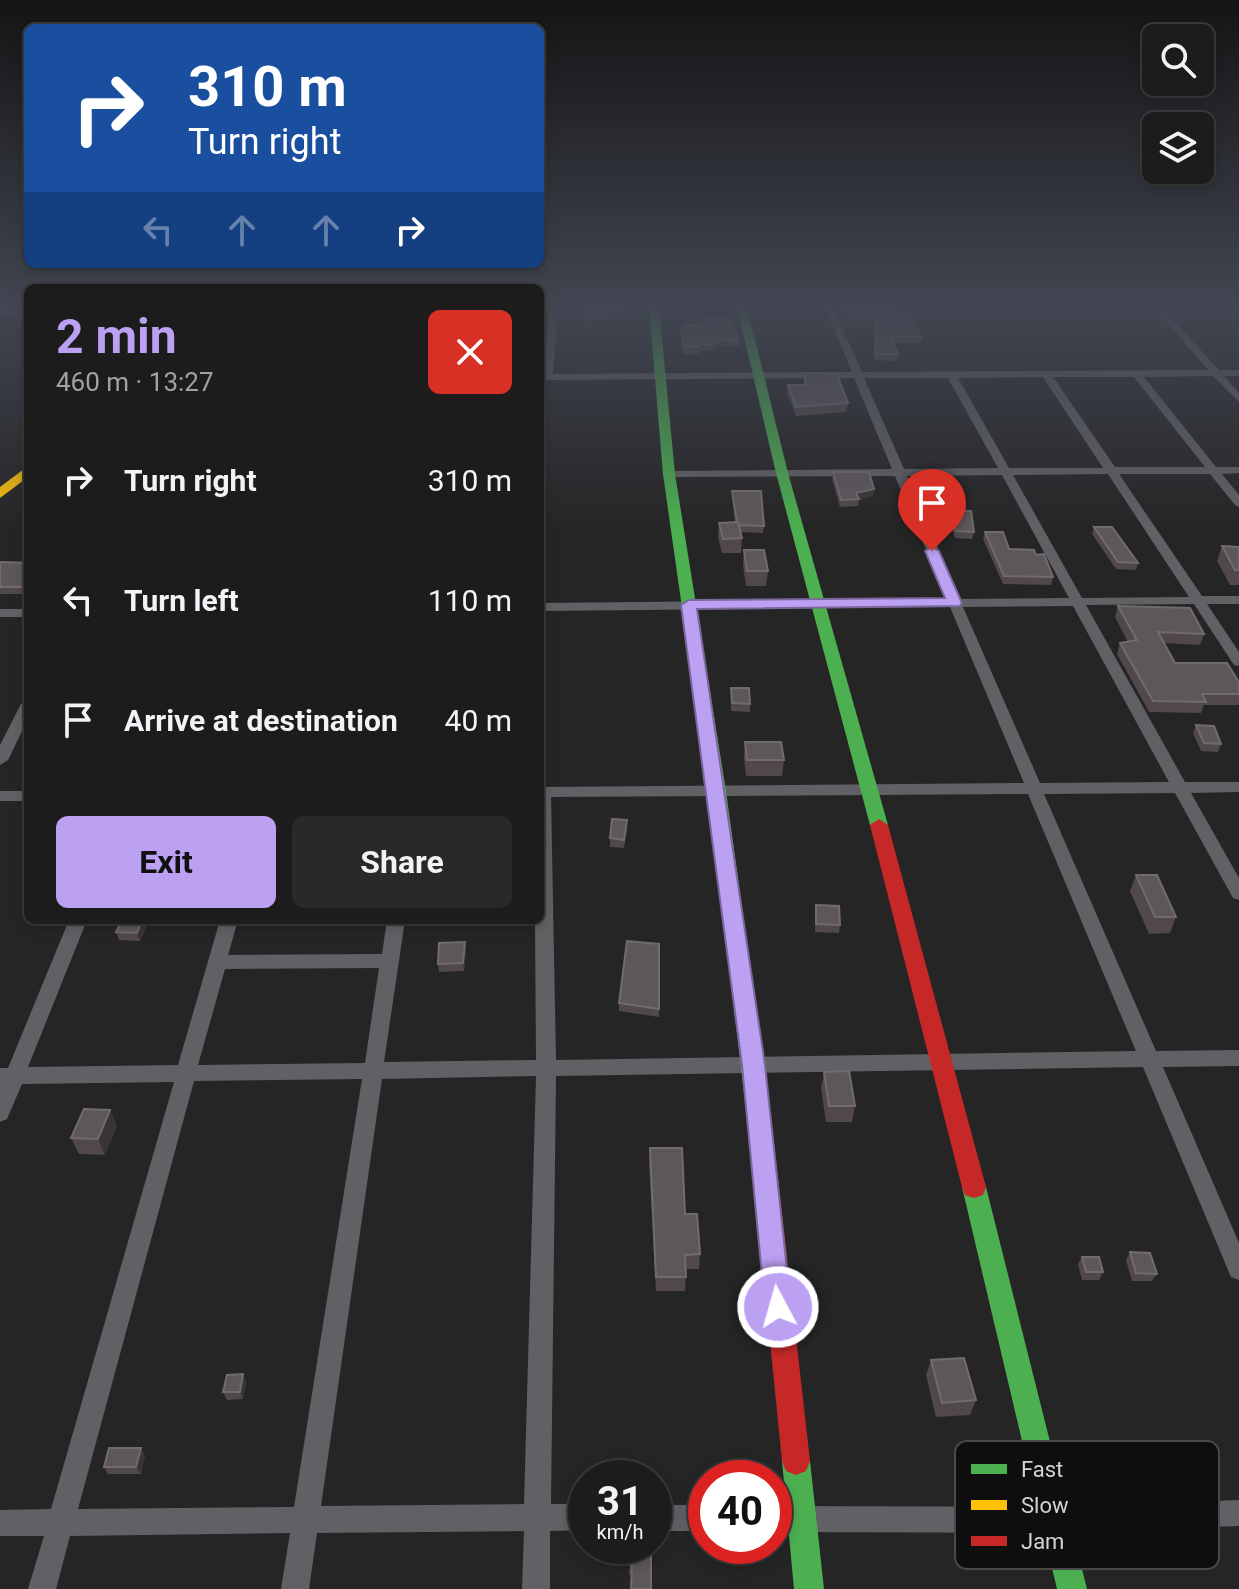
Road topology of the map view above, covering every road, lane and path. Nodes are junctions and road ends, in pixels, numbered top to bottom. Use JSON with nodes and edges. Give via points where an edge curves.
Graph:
{"nodes":[{"id":1,"x":660,"y":381,"type":"edge"},
{"id":2,"x":760,"y":381,"type":"edge"},
{"id":3,"x":859,"y":381,"type":"edge"},
{"id":4,"x":955,"y":381,"type":"edge"},
{"id":5,"x":1051,"y":381,"type":"edge"},
{"id":6,"x":1143,"y":381,"type":"edge"},
{"id":7,"x":1223,"y":381,"type":"edge"},
{"id":8,"x":1239,"y":399,"type":"edge"},
{"id":9,"x":1213,"y":470,"type":"junction"},
{"id":10,"x":1239,"y":470,"type":"edge"},
{"id":11,"x":1111,"y":471,"type":"junction"},
{"id":12,"x":1006,"y":472,"type":"junction"},
{"id":13,"x":24,"y":473,"type":"edge"},
{"id":14,"x":782,"y":473,"type":"junction"},
{"id":15,"x":899,"y":473,"type":"junction"},
{"id":16,"x":669,"y":474,"type":"junction"},
{"id":17,"x":0,"y":494,"type":"edge"},
{"id":18,"x":1239,"y":503,"type":"edge"},
{"id":19,"x":1198,"y":600,"type":"junction"},
{"id":20,"x":1239,"y":600,"type":"edge"},
{"id":21,"x":1077,"y":602,"type":"junction"},
{"id":22,"x":818,"y":603,"type":"junction"},
{"id":23,"x":955,"y":603,"type":"junction"},
{"id":24,"x":689,"y":605,"type":"junction"},
{"id":25,"x":544,"y":607,"type":"edge"},
{"id":26,"x":0,"y":613,"type":"edge"},
{"id":27,"x":24,"y":613,"type":"edge"},
{"id":28,"x":1239,"y":662,"type":"edge"},
{"id":29,"x":24,"y":712,"type":"edge"},
{"id":30,"x":0,"y":760,"type":"edge"},
{"id":31,"x":1179,"y":787,"type":"junction"},
{"id":32,"x":1239,"y":787,"type":"edge"},
{"id":33,"x":1036,"y":788,"type":"junction"},
{"id":34,"x":870,"y":790,"type":"junction"},
{"id":35,"x":717,"y":791,"type":"junction"},
{"id":36,"x":544,"y":792,"type":"edge"},
{"id":37,"x":0,"y":796,"type":"edge"},
{"id":38,"x":24,"y":796,"type":"edge"},
{"id":39,"x":1239,"y":894,"type":"edge"},
{"id":40,"x":76,"y":924,"type":"edge"},
{"id":41,"x":228,"y":924,"type":"edge"},
{"id":42,"x":395,"y":924,"type":"edge"},
{"id":43,"x":543,"y":924,"type":"edge"},
{"id":44,"x":390,"y":961,"type":"junction"},
{"id":45,"x":217,"y":962,"type":"junction"},
{"id":46,"x":1239,"y":1058,"type":"edge"},
{"id":47,"x":1150,"y":1059,"type":"junction"},
{"id":48,"x":944,"y":1062,"type":"junction"},
{"id":49,"x":754,"y":1065,"type":"junction"},
{"id":50,"x":546,"y":1067,"type":"junction"},
{"id":51,"x":373,"y":1071,"type":"junction"},
{"id":52,"x":185,"y":1074,"type":"junction"},
{"id":53,"x":7,"y":1076,"type":"edge"},
{"id":54,"x":0,"y":1113,"type":"edge"},
{"id":55,"x":1239,"y":1269,"type":"edge"},
{"id":56,"x":1036,"y":1441,"type":"edge"},
{"id":57,"x":783,"y":1460,"type":"edge"},
{"id":58,"x":1239,"y":1513,"type":"edge"},
{"id":59,"x":1219,"y":1514,"type":"edge"},
{"id":60,"x":538,"y":1516,"type":"junction"},
{"id":61,"x":568,"y":1517,"type":"edge"},
{"id":62,"x":307,"y":1518,"type":"junction"},
{"id":63,"x":792,"y":1519,"type":"edge"},
{"id":64,"x":955,"y":1520,"type":"edge"},
{"id":65,"x":62,"y":1522,"type":"junction"},
{"id":66,"x":0,"y":1523,"type":"edge"},
{"id":67,"x":792,"y":1535,"type":"edge"},
{"id":68,"x":1067,"y":1569,"type":"edge"},
{"id":69,"x":42,"y":1589,"type":"edge"},
{"id":70,"x":295,"y":1589,"type":"edge"},
{"id":71,"x":536,"y":1589,"type":"edge"},
{"id":72,"x":809,"y":1589,"type":"edge"},
{"id":73,"x":1072,"y":1589,"type":"edge"}],
"edges":[{"from":1,"to":16,"type":"street"},
{"from":2,"to":14,"type":"street"},
{"from":3,"to":15,"type":"street"},
{"from":4,"to":12,"type":"street"},
{"from":5,"to":11,"type":"street"},
{"from":6,"to":9,"type":"street"},
{"from":7,"to":8,"type":"street"},
{"from":9,"to":10,"type":"street"},
{"from":9,"to":11,"type":"street"},
{"from":9,"to":18,"type":"street"},
{"from":11,"to":12,"type":"street"},
{"from":11,"to":19,"type":"street"},
{"from":12,"to":15,"type":"street"},
{"from":12,"to":21,"type":"street"},
{"from":13,"to":17,"type":"street"},
{"from":14,"to":15,"type":"street"},
{"from":14,"to":16,"type":"street"},
{"from":14,"to":22,"type":"street"},
{"from":15,"to":23,"type":"street"},
{"from":16,"to":24,"type":"street"},
{"from":19,"to":20,"type":"street"},
{"from":19,"to":21,"type":"street"},
{"from":19,"to":28,"type":"street"},
{"from":21,"to":23,"type":"street"},
{"from":21,"to":31,"type":"street"},
{"from":22,"to":23,"type":"street"},
{"from":22,"to":24,"type":"street"},
{"from":22,"to":34,"type":"street"},
{"from":23,"to":33,"type":"street"},
{"from":24,"to":25,"type":"street"},
{"from":24,"to":35,"type":"street"},
{"from":26,"to":27,"type":"street"},
{"from":29,"to":30,"type":"street"},
{"from":31,"to":32,"type":"street"},
{"from":31,"to":33,"type":"street"},
{"from":31,"to":39,"type":"street"},
{"from":33,"to":34,"type":"street"},
{"from":33,"to":47,"type":"street"},
{"from":34,"to":35,"type":"street"},
{"from":34,"to":48,"type":"street"},
{"from":35,"to":36,"type":"street"},
{"from":35,"to":49,"type":"street"},
{"from":37,"to":38,"type":"street"},
{"from":40,"to":53,"type":"street"},
{"from":41,"to":45,"type":"street"},
{"from":42,"to":44,"type":"street"},
{"from":43,"to":50,"type":"street"},
{"from":44,"to":45,"type":"street"},
{"from":44,"to":51,"type":"street"},
{"from":45,"to":52,"type":"street"},
{"from":46,"to":47,"type":"street"},
{"from":47,"to":48,"type":"street"},
{"from":47,"to":55,"type":"street"},
{"from":48,"to":49,"type":"street"},
{"from":48,"to":56,"type":"street"},
{"from":49,"to":50,"type":"street"},
{"from":49,"to":57,"type":"street"},
{"from":50,"to":51,"type":"street"},
{"from":50,"to":60,"type":"street"},
{"from":51,"to":52,"type":"street"},
{"from":51,"to":62,"type":"street"},
{"from":52,"to":53,"type":"street"},
{"from":52,"to":65,"type":"street"},
{"from":53,"to":54,"type":"street"},
{"from":58,"to":59,"type":"street"},
{"from":60,"to":61,"type":"street"},
{"from":60,"to":62,"type":"street"},
{"from":60,"to":71,"type":"street"},
{"from":62,"to":65,"type":"street"},
{"from":62,"to":70,"type":"street"},
{"from":63,"to":64,"type":"street"},
{"from":65,"to":66,"type":"street"},
{"from":65,"to":69,"type":"street"},
{"from":67,"to":72,"type":"street"},
{"from":68,"to":73,"type":"street"}]}
